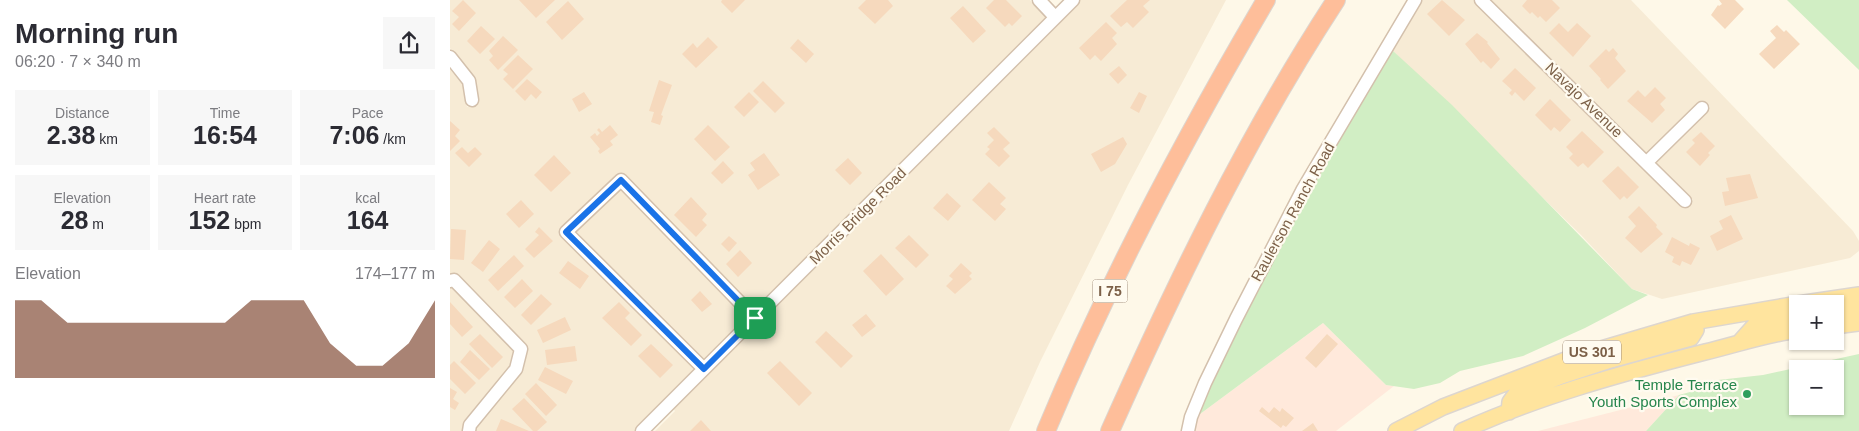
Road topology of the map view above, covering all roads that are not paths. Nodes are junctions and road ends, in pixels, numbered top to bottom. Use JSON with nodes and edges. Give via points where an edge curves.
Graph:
{"nodes":[{"id":1,"x":1039,"y":0,"type":"edge"},
{"id":2,"x":1073,"y":0,"type":"edge"},
{"id":3,"x":1266,"y":0,"type":"edge"},
{"id":4,"x":1336,"y":0,"type":"edge"},
{"id":5,"x":1415,"y":0,"type":"edge"},
{"id":6,"x":1481,"y":0,"type":"edge"},
{"id":7,"x":1055,"y":17,"type":"junction"},
{"id":8,"x":450,"y":57,"type":"edge"},
{"id":9,"x":472,"y":100,"type":"dead end"},
{"id":10,"x":1702,"y":108,"type":"dead end"},
{"id":11,"x":1647,"y":162,"type":"junction"},
{"id":12,"x":1686,"y":201,"type":"dead end"},
{"id":13,"x":450,"y":281,"type":"edge"},
{"id":14,"x":1859,"y":295,"type":"edge"},
{"id":15,"x":1844,"y":297,"type":"edge"},
{"id":16,"x":1789,"y":306,"type":"edge"},
{"id":17,"x":1859,"y":309,"type":"edge"},
{"id":18,"x":1844,"y":311,"type":"edge"},
{"id":19,"x":755,"y":318,"type":"junction"},
{"id":20,"x":1789,"y":319,"type":"edge"},
{"id":21,"x":1693,"y":322,"type":"junction"},
{"id":22,"x":1859,"y":323,"type":"edge"},
{"id":23,"x":1844,"y":325,"type":"edge"},
{"id":24,"x":1789,"y":332,"type":"edge"},
{"id":25,"x":1739,"y":344,"type":"junction"},
{"id":26,"x":704,"y":369,"type":"junction"},
{"id":27,"x":1508,"y":412,"type":"junction"},
{"id":28,"x":469,"y":431,"type":"edge"},
{"id":29,"x":642,"y":431,"type":"edge"},
{"id":30,"x":1046,"y":431,"type":"edge"},
{"id":31,"x":1110,"y":431,"type":"edge"},
{"id":32,"x":1188,"y":431,"type":"edge"},
{"id":33,"x":1396,"y":431,"type":"edge"},
{"id":34,"x":1462,"y":431,"type":"edge"}],
"edges":[{"from":1,"to":7,"type":"street"},
{"from":2,"to":7,"type":"street","name":"Morris Bridge Road"},
{"from":3,"to":30,"type":"highway","number":"I 75","via":[[1135,238]]},
{"from":4,"to":31,"type":"highway","via":[[1231,181],[1149,344]]},
{"from":5,"to":32,"type":"street","name":"Raulerson Ranch Road","via":[[1303,189],[1205,382],[1190,417]]},
{"from":6,"to":11,"type":"street","name":"Navajo Avenue"},
{"from":7,"to":19,"type":"street","name":"Morris Bridge Road"},
{"from":8,"to":9,"type":"street","via":[[469,81]]},
{"from":10,"to":11,"type":"street"},
{"from":11,"to":12,"type":"street","name":"Navajo Avenue"},
{"from":13,"to":28,"type":"street","via":[[454,280],[521,349],[516,370]]},
{"from":14,"to":15,"type":"main road","number":"US 301"},
{"from":16,"to":21,"type":"main road","number":"US 301"},
{"from":17,"to":18,"type":"main road"},
{"from":19,"to":26,"type":"street","name":"Morris Bridge Road"},
{"from":19,"to":26,"type":"street","via":[[621,180],[566,232]]},
{"from":20,"to":25,"type":"main road","via":[[1755,325]]},
{"from":21,"to":27,"type":"main road","via":[[1696,330],[1691,338],[1561,376],[1515,395]]},
{"from":21,"to":33,"type":"main road","number":"US 301","via":[[1570,358],[1443,407]]},
{"from":22,"to":23,"type":"main road"},
{"from":24,"to":25,"type":"main road","number":"US 301"},
{"from":25,"to":27,"type":"main road","number":"US 301","via":[[1595,383]]},
{"from":26,"to":29,"type":"street","name":"Morris Bridge Road"},
{"from":27,"to":34,"type":"main road","number":"US 301"}]}
